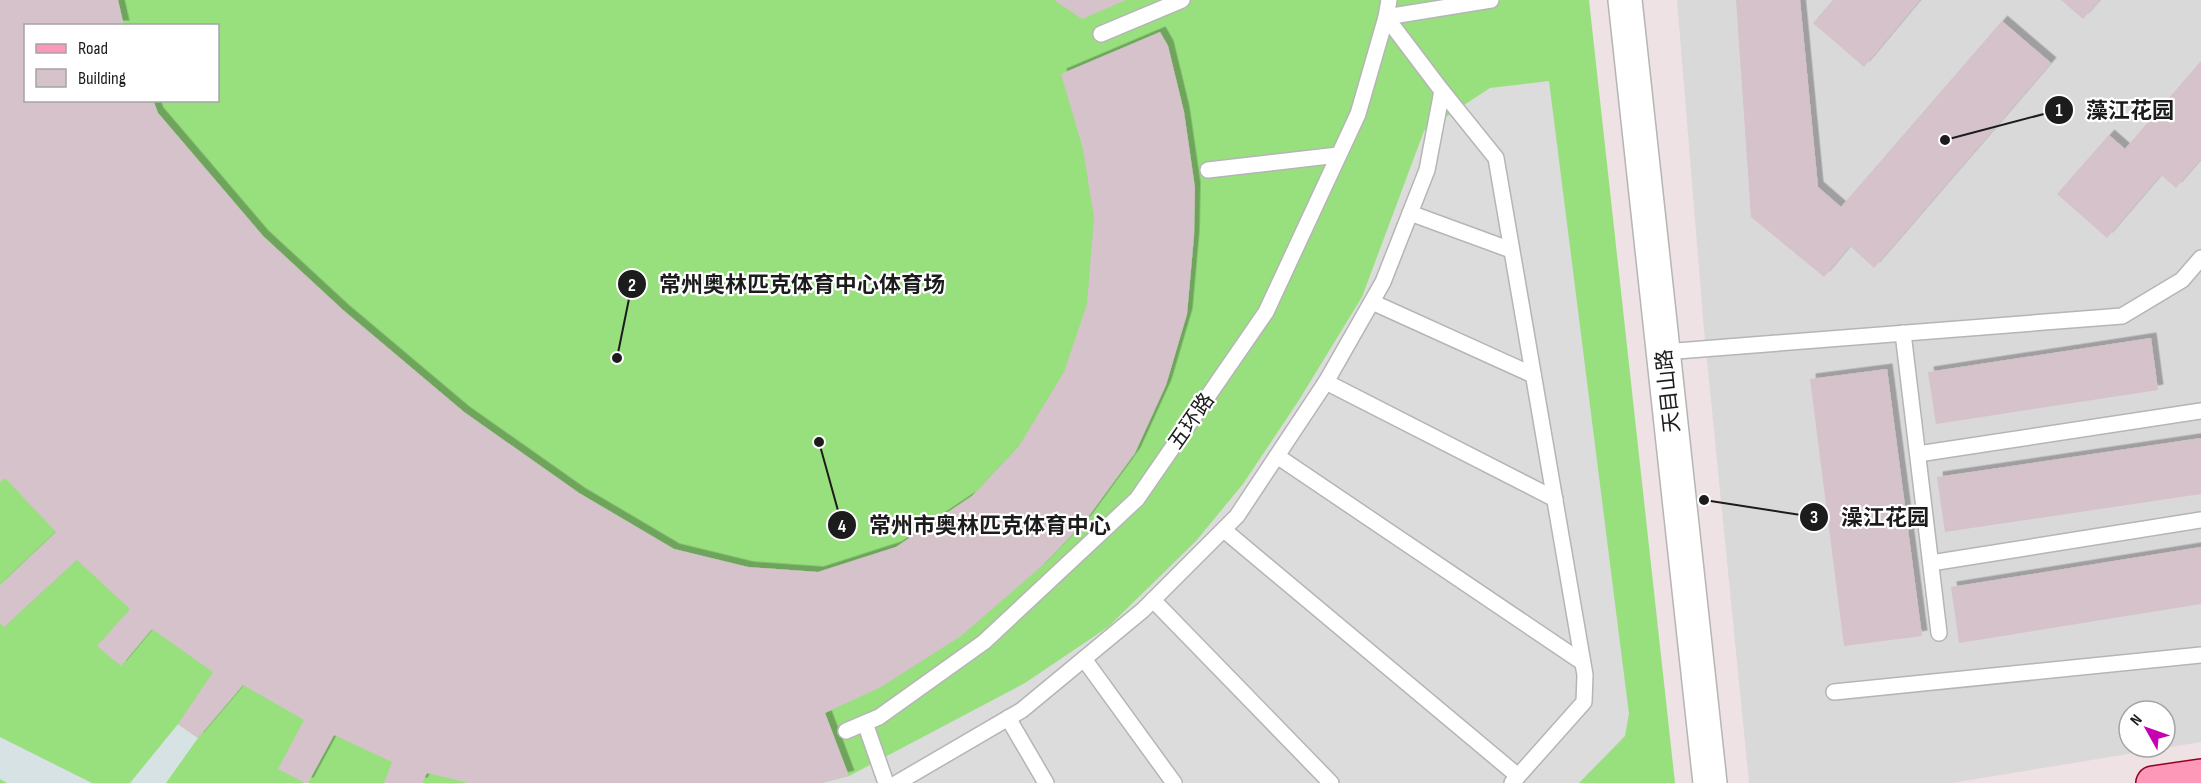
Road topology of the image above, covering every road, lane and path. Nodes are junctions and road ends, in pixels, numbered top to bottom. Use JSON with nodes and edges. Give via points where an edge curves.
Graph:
{"nodes":[{"id":1,"x":1182,"y":0,"type":"edge"},
{"id":2,"x":1389,"y":0,"type":"edge"},
{"id":3,"x":1491,"y":0,"type":"edge"},
{"id":4,"x":1625,"y":0,"type":"edge"},
{"id":5,"x":1386,"y":17,"type":"junction"},
{"id":6,"x":1101,"y":34,"type":"dead end"},
{"id":7,"x":1442,"y":91,"type":"junction"},
{"id":8,"x":1338,"y":155,"type":"junction"},
{"id":9,"x":1208,"y":170,"type":"dead end"},
{"id":10,"x":1410,"y":213,"type":"junction"},
{"id":11,"x":1512,"y":250,"type":"junction"},
{"id":12,"x":2201,"y":258,"type":"edge"},
{"id":13,"x":1371,"y":302,"type":"junction"},
{"id":14,"x":1903,"y":333,"type":"junction"},
{"id":15,"x":1664,"y":352,"type":"junction"},
{"id":16,"x":1533,"y":375,"type":"junction"},
{"id":17,"x":1326,"y":382,"type":"junction"},
{"id":18,"x":2201,"y":411,"type":"edge"},
{"id":19,"x":1918,"y":454,"type":"junction"},
{"id":20,"x":1277,"y":456,"type":"junction"},
{"id":21,"x":1555,"y":499,"type":"junction"},
{"id":22,"x":2201,"y":520,"type":"edge"},
{"id":23,"x":1224,"y":530,"type":"junction"},
{"id":24,"x":1930,"y":563,"type":"junction"},
{"id":25,"x":1153,"y":600,"type":"junction"},
{"id":26,"x":1938,"y":633,"type":"dead end"},
{"id":27,"x":2201,"y":655,"type":"edge"},
{"id":28,"x":1084,"y":659,"type":"junction"},
{"id":29,"x":1582,"y":662,"type":"junction"},
{"id":30,"x":1834,"y":692,"type":"dead end"},
{"id":31,"x":1008,"y":718,"type":"junction"},
{"id":32,"x":865,"y":723,"type":"junction"},
{"id":33,"x":846,"y":731,"type":"dead end"},
{"id":34,"x":2201,"y":776,"type":"edge"},
{"id":35,"x":1515,"y":779,"type":"edge"},
{"id":36,"x":886,"y":783,"type":"edge"},
{"id":37,"x":897,"y":783,"type":"edge"},
{"id":38,"x":1047,"y":783,"type":"edge"},
{"id":39,"x":1174,"y":783,"type":"edge"},
{"id":40,"x":1331,"y":783,"type":"edge"},
{"id":41,"x":1710,"y":783,"type":"edge"},
{"id":42,"x":2153,"y":783,"type":"edge"}],
"edges":[{"from":1,"to":6,"type":"lane"},
{"from":2,"to":5,"type":"lane","name":"五环路"},
{"from":3,"to":5,"type":"lane"},
{"from":4,"to":15,"type":"street","name":"天目山路"},
{"from":5,"to":7,"type":"lane"},
{"from":5,"to":8,"type":"lane","name":"五环路","via":[[1358,114]]},
{"from":7,"to":10,"type":"lane","via":[[1427,170]]},
{"from":7,"to":11,"type":"lane","via":[[1496,158]]},
{"from":8,"to":9,"type":"lane"},
{"from":8,"to":32,"type":"lane","name":"五环路","via":[[1266,312],[1137,499],[984,642]]},
{"from":10,"to":11,"type":"lane"},
{"from":10,"to":13,"type":"lane"},
{"from":11,"to":16,"type":"lane"},
{"from":12,"to":14,"type":"lane","via":[[2182,280],[2122,316]]},
{"from":13,"to":16,"type":"lane"},
{"from":13,"to":17,"type":"lane"},
{"from":14,"to":15,"type":"lane"},
{"from":14,"to":19,"type":"lane"},
{"from":15,"to":41,"type":"street","name":"天目山路"},
{"from":16,"to":21,"type":"lane"},
{"from":17,"to":20,"type":"lane"},
{"from":17,"to":21,"type":"lane"},
{"from":18,"to":19,"type":"lane"},
{"from":19,"to":24,"type":"lane"},
{"from":20,"to":23,"type":"lane"},
{"from":20,"to":29,"type":"lane"},
{"from":21,"to":29,"type":"lane"},
{"from":22,"to":24,"type":"lane"},
{"from":23,"to":25,"type":"lane"},
{"from":23,"to":35,"type":"lane"},
{"from":24,"to":26,"type":"lane"},
{"from":25,"to":28,"type":"lane"},
{"from":25,"to":40,"type":"lane"},
{"from":27,"to":30,"type":"lane"},
{"from":28,"to":31,"type":"lane"},
{"from":28,"to":39,"type":"lane"},
{"from":29,"to":35,"type":"lane","via":[[1584,702]]},
{"from":31,"to":37,"type":"lane"},
{"from":31,"to":38,"type":"lane"},
{"from":32,"to":33,"type":"lane","name":"五环路"},
{"from":32,"to":36,"type":"lane"},
{"from":34,"to":42,"type":"main road"}]}
